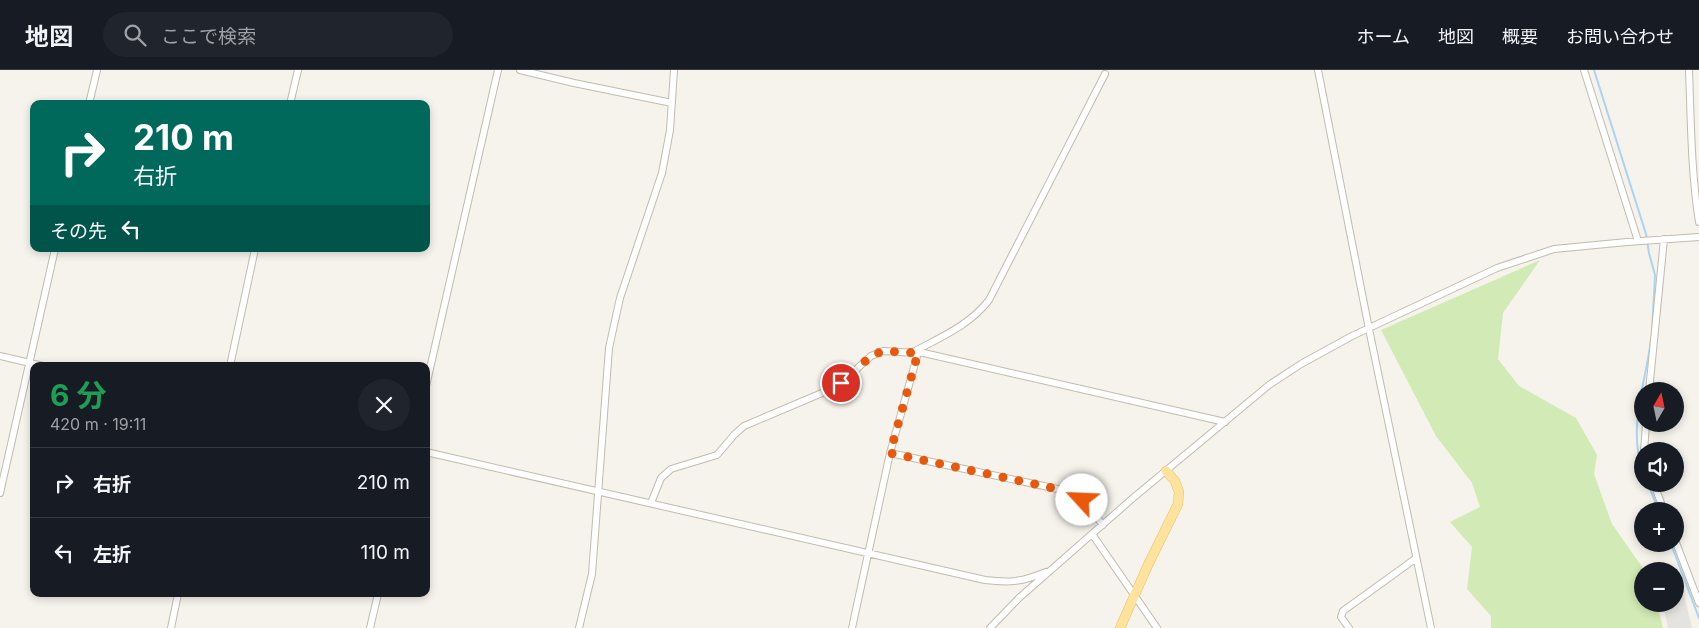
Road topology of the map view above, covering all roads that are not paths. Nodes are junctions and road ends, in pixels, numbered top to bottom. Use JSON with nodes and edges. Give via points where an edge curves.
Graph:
{"nodes":[{"id":1,"x":97,"y":70,"type":"edge"},
{"id":2,"x":298,"y":70,"type":"edge"},
{"id":3,"x":498,"y":70,"type":"edge"},
{"id":4,"x":520,"y":70,"type":"edge"},
{"id":5,"x":674,"y":70,"type":"edge"},
{"id":6,"x":1318,"y":70,"type":"edge"},
{"id":7,"x":1584,"y":70,"type":"edge"},
{"id":8,"x":1689,"y":70,"type":"edge"},
{"id":9,"x":1105,"y":74,"type":"dead end"},
{"id":10,"x":90,"y":100,"type":"edge"},
{"id":11,"x":291,"y":100,"type":"edge"},
{"id":12,"x":672,"y":103,"type":"junction"},
{"id":13,"x":1699,"y":222,"type":"edge"},
{"id":14,"x":1699,"y":237,"type":"edge"},
{"id":15,"x":1664,"y":239,"type":"junction"},
{"id":16,"x":1638,"y":241,"type":"junction"},
{"id":17,"x":54,"y":252,"type":"edge"},
{"id":18,"x":255,"y":252,"type":"edge"},
{"id":19,"x":1368,"y":329,"type":"junction"},
{"id":20,"x":916,"y":352,"type":"junction"},
{"id":21,"x":0,"y":356,"type":"edge"},
{"id":22,"x":30,"y":362,"type":"edge"},
{"id":23,"x":231,"y":362,"type":"edge"},
{"id":24,"x":30,"y":363,"type":"joint"},
{"id":25,"x":430,"y":368,"type":"edge"},
{"id":26,"x":1650,"y":382,"type":"edge"},
{"id":27,"x":1225,"y":422,"type":"junction"},
{"id":28,"x":430,"y":453,"type":"edge"},
{"id":29,"x":890,"y":453,"type":"junction"},
{"id":30,"x":1166,"y":471,"type":"junction"},
{"id":31,"x":599,"y":491,"type":"junction"},
{"id":32,"x":0,"y":493,"type":"edge"},
{"id":33,"x":651,"y":503,"type":"junction"},
{"id":34,"x":1103,"y":525,"type":"junction"},
{"id":35,"x":1092,"y":534,"type":"junction"},
{"id":36,"x":1680,"y":552,"type":"edge"},
{"id":37,"x":868,"y":553,"type":"junction"},
{"id":38,"x":1415,"y":558,"type":"junction"},
{"id":39,"x":1051,"y":570,"type":"junction"},
{"id":40,"x":1134,"y":596,"type":"junction"},
{"id":41,"x":177,"y":597,"type":"edge"},
{"id":42,"x":377,"y":597,"type":"edge"},
{"id":43,"x":1699,"y":603,"type":"edge"},
{"id":44,"x":170,"y":628,"type":"edge"},
{"id":45,"x":370,"y":628,"type":"edge"},
{"id":46,"x":579,"y":628,"type":"edge"},
{"id":47,"x":852,"y":628,"type":"edge"},
{"id":48,"x":990,"y":628,"type":"edge"},
{"id":49,"x":1120,"y":628,"type":"edge"},
{"id":50,"x":1157,"y":628,"type":"edge"},
{"id":51,"x":1349,"y":628,"type":"edge"},
{"id":52,"x":1431,"y":628,"type":"edge"}],
"edges":[{"from":1,"to":10,"type":"street"},
{"from":2,"to":11,"type":"street"},
{"from":3,"to":25,"type":"street"},
{"from":4,"to":12,"type":"street"},
{"from":5,"to":12,"type":"street"},
{"from":6,"to":19,"type":"street"},
{"from":7,"to":16,"type":"street"},
{"from":8,"to":13,"type":"street","via":[[1695,200]]},
{"from":9,"to":20,"type":"street","via":[[989,300],[966,322]]},
{"from":12,"to":31,"type":"street","via":[[662,173],[620,298],[609,348]]},
{"from":14,"to":15,"type":"street"},
{"from":15,"to":16,"type":"street"},
{"from":15,"to":26,"type":"street"},
{"from":16,"to":19,"type":"street","via":[[1554,250],[1533,256],[1497,268]]},
{"from":17,"to":22,"type":"street"},
{"from":18,"to":23,"type":"street"},
{"from":19,"to":27,"type":"street","via":[[1301,364],[1269,385]]},
{"from":19,"to":38,"type":"street"},
{"from":20,"to":27,"type":"street"},
{"from":20,"to":29,"type":"street"},
{"from":20,"to":33,"type":"street","via":[[883,351],[871,356],[829,390],[744,426],[717,455],[671,469],[661,478]]},
{"from":21,"to":24,"type":"street"},
{"from":24,"to":32,"type":"street"},
{"from":27,"to":30,"type":"street"},
{"from":28,"to":31,"type":"street"},
{"from":29,"to":34,"type":"street","via":[[1076,494]]},
{"from":29,"to":37,"type":"street"},
{"from":30,"to":34,"type":"street"},
{"from":30,"to":40,"type":"main road","via":[[1179,492],[1178,504]]},
{"from":31,"to":33,"type":"street"},
{"from":31,"to":46,"type":"street","via":[[592,574]]},
{"from":33,"to":37,"type":"street"},
{"from":34,"to":35,"type":"street"},
{"from":35,"to":39,"type":"street"},
{"from":35,"to":40,"type":"street"},
{"from":36,"to":43,"type":"street"},
{"from":37,"to":39,"type":"street","via":[[1001,582],[1027,580]]},
{"from":37,"to":47,"type":"street"},
{"from":38,"to":51,"type":"street","via":[[1343,611],[1342,617]]},
{"from":38,"to":52,"type":"street"},
{"from":39,"to":48,"type":"street"},
{"from":40,"to":49,"type":"main road"},
{"from":40,"to":50,"type":"street"},
{"from":41,"to":44,"type":"street"},
{"from":42,"to":45,"type":"street"}]}
